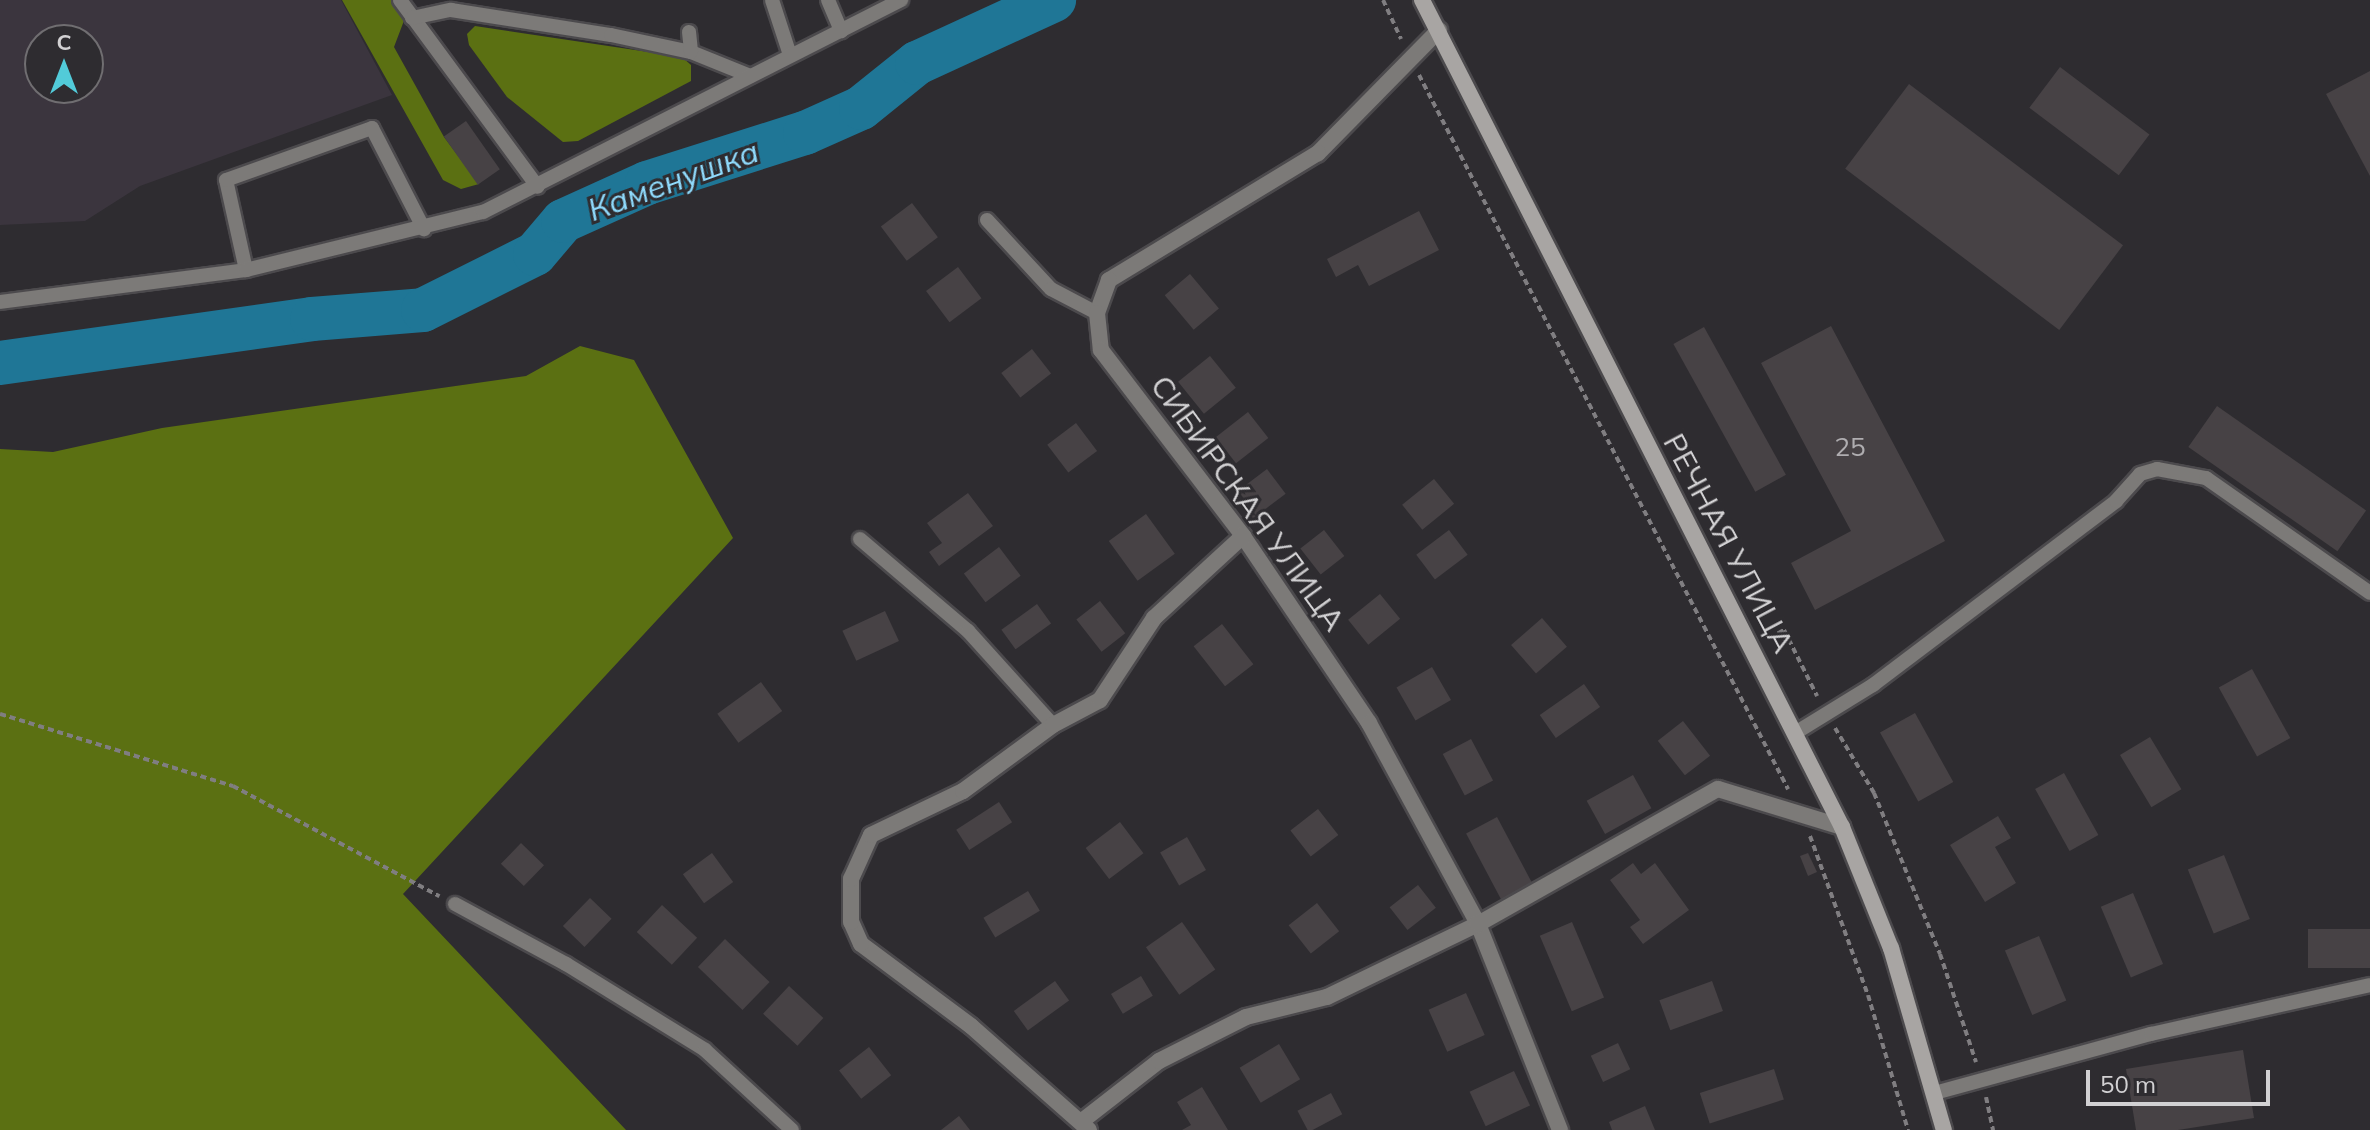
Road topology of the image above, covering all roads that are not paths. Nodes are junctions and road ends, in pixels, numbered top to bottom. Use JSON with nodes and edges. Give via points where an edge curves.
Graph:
{"nodes":[{"id":1,"x":400,"y":0,"type":"edge"},
{"id":2,"x":772,"y":0,"type":"edge"},
{"id":3,"x":828,"y":0,"type":"edge"},
{"id":4,"x":901,"y":0,"type":"edge"},
{"id":5,"x":1422,"y":0,"type":"edge"},
{"id":6,"x":412,"y":18,"type":"junction"},
{"id":7,"x":1439,"y":30,"type":"junction"},
{"id":8,"x":841,"y":31,"type":"junction"},
{"id":9,"x":689,"y":32,"type":"dead end"},
{"id":10,"x":691,"y":52,"type":"junction"},
{"id":11,"x":790,"y":55,"type":"junction"},
{"id":12,"x":750,"y":76,"type":"junction"},
{"id":13,"x":538,"y":187,"type":"junction"},
{"id":14,"x":987,"y":220,"type":"dead end"},
{"id":15,"x":424,"y":229,"type":"junction"},
{"id":16,"x":246,"y":270,"type":"junction"},
{"id":17,"x":0,"y":302,"type":"edge"},
{"id":18,"x":1097,"y":313,"type":"junction"},
{"id":19,"x":1243,"y":536,"type":"junction"},
{"id":20,"x":860,"y":539,"type":"dead end"},
{"id":21,"x":2370,"y":593,"type":"edge"},
{"id":22,"x":1053,"y":725,"type":"junction"},
{"id":23,"x":1795,"y":733,"type":"junction"},
{"id":24,"x":1842,"y":827,"type":"junction"},
{"id":25,"x":455,"y":904,"type":"road end"},
{"id":26,"x":1478,"y":924,"type":"junction"},
{"id":27,"x":2370,"y":985,"type":"edge"},
{"id":28,"x":1935,"y":1093,"type":"junction"},
{"id":29,"x":1086,"y":1126,"type":"edge"},
{"id":30,"x":792,"y":1130,"type":"edge"},
{"id":31,"x":1560,"y":1130,"type":"edge"},
{"id":32,"x":1944,"y":1130,"type":"edge"}],
"edges":[{"from":1,"to":6,"type":"lane"},
{"from":2,"to":11,"type":"lane"},
{"from":3,"to":8,"type":"lane"},
{"from":4,"to":8,"type":"lane"},
{"from":5,"to":7,"type":"main road","name":"РЕЧНАЯ УЛИЦА"},
{"from":6,"to":10,"type":"lane","via":[[451,10]]},
{"from":6,"to":13,"type":"lane"},
{"from":7,"to":18,"type":"street","via":[[1318,153],[1109,280]]},
{"from":7,"to":23,"type":"main road","name":"РЕЧНАЯ УЛИЦА"},
{"from":8,"to":11,"type":"lane"},
{"from":9,"to":10,"type":"lane"},
{"from":10,"to":12,"type":"lane"},
{"from":11,"to":12,"type":"lane"},
{"from":12,"to":13,"type":"lane"},
{"from":13,"to":15,"type":"lane","via":[[483,212]]},
{"from":14,"to":18,"type":"lane","via":[[1051,289]]},
{"from":15,"to":16,"type":"lane"},
{"from":15,"to":16,"type":"lane","via":[[372,128],[226,180]]},
{"from":16,"to":17,"type":"lane"},
{"from":18,"to":19,"type":"street","name":"СИБИРСКАЯ УЛИЦА","via":[[1101,350]]},
{"from":19,"to":22,"type":"street","via":[[1154,618],[1100,700]]},
{"from":19,"to":26,"type":"street","name":"СИБИРСКАЯ УЛИЦА","via":[[1369,723]]},
{"from":20,"to":22,"type":"lane","via":[[968,631]]},
{"from":21,"to":23,"type":"lane","via":[[2206,478],[2157,469],[2140,474],[2116,501],[2028,570]]},
{"from":22,"to":29,"type":"street","via":[[963,791],[865,839],[851,879],[851,922],[861,944],[971,1026]]},
{"from":23,"to":24,"type":"main road","name":"РЕЧНАЯ УЛИЦА"},
{"from":24,"to":26,"type":"street","via":[[1718,789]]},
{"from":24,"to":28,"type":"main road","name":"РЕЧНАЯ УЛИЦА","via":[[1891,948]]},
{"from":25,"to":30,"type":"lane","via":[[566,964],[705,1050]]},
{"from":26,"to":29,"type":"street","via":[[1327,997],[1246,1017],[1159,1061]]},
{"from":26,"to":31,"type":"street","name":"СИБИРСКАЯ УЛИЦА"},
{"from":27,"to":28,"type":"lane","via":[[2151,1034]]},
{"from":28,"to":32,"type":"main road","name":"РЕЧНАЯ УЛИЦА"}]}
